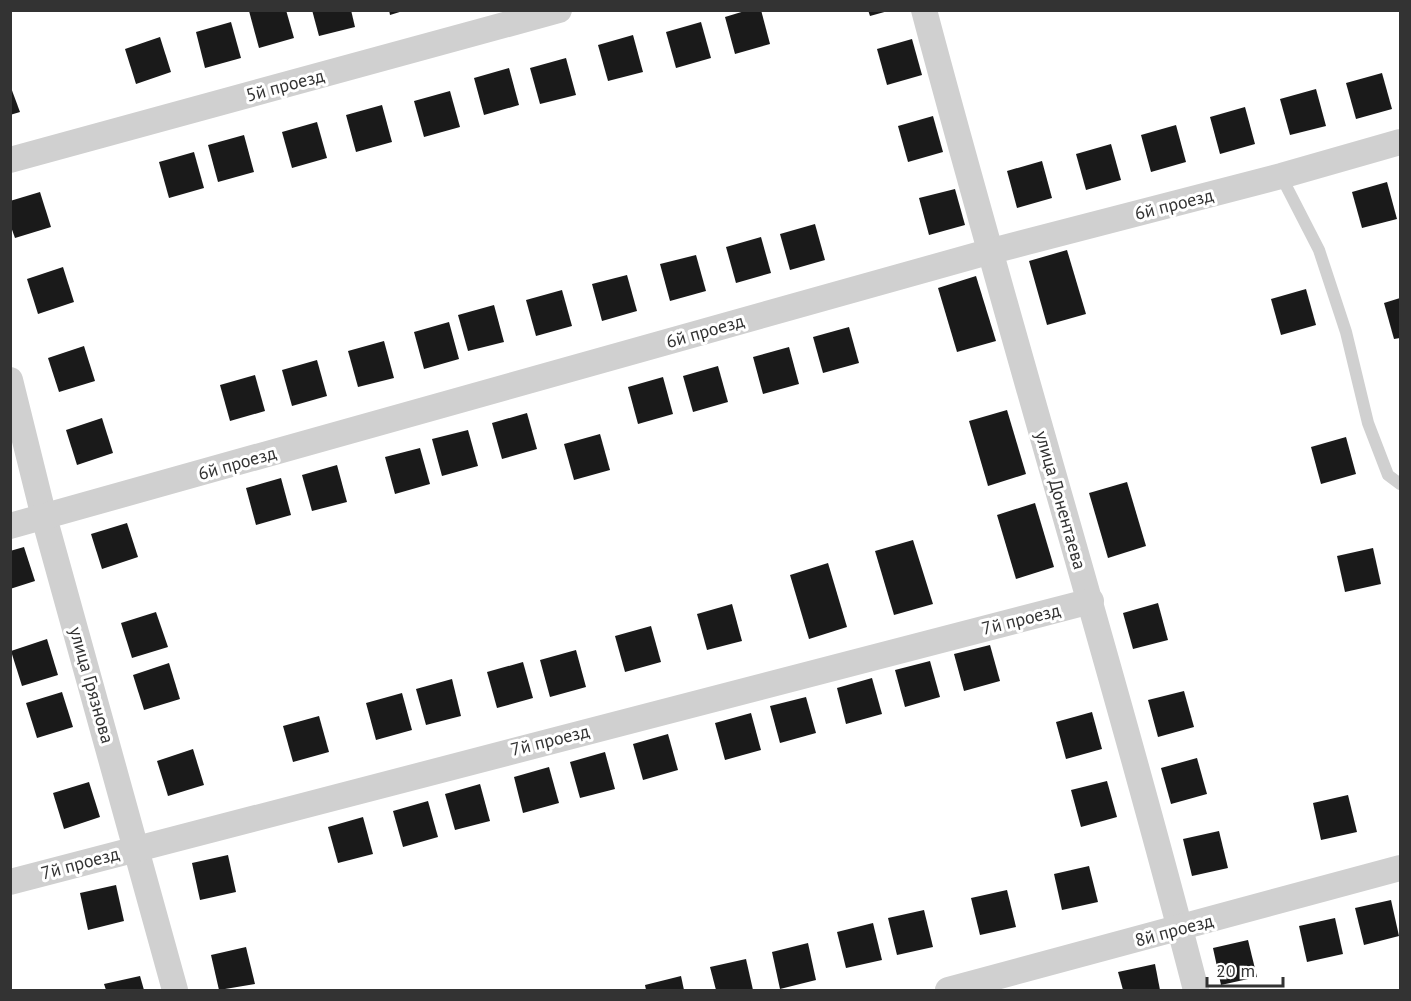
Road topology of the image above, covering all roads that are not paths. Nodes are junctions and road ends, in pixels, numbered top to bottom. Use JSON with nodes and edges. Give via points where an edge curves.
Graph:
{"nodes":[{"id":1,"x":559,"y":10,"type":"edge"},
{"id":2,"x":924,"y":10,"type":"edge"},
{"id":3,"x":1401,"y":142,"type":"edge"},
{"id":4,"x":10,"y":160,"type":"edge"},
{"id":5,"x":1281,"y":176,"type":"junction"},
{"id":6,"x":988,"y":252,"type":"junction"},
{"id":7,"x":10,"y":380,"type":"edge"},
{"id":8,"x":1401,"y":484,"type":"edge"},
{"id":9,"x":44,"y":517,"type":"junction"},
{"id":10,"x":10,"y":526,"type":"edge"},
{"id":11,"x":1091,"y":601,"type":"junction"},
{"id":12,"x":138,"y":847,"type":"junction"},
{"id":13,"x":1401,"y":868,"type":"edge"},
{"id":14,"x":10,"y":882,"type":"edge"},
{"id":15,"x":1180,"y":928,"type":"junction"},
{"id":16,"x":175,"y":990,"type":"edge"},
{"id":17,"x":948,"y":990,"type":"edge"},
{"id":18,"x":1196,"y":990,"type":"edge"}],
"edges":[{"from":1,"to":4,"type":"street","name":"5й проезд"},
{"from":2,"to":6,"type":"street","name":"улица Донентаева"},
{"from":3,"to":5,"type":"street","name":"6й проезд"},
{"from":5,"to":6,"type":"street","name":"6й проезд"},
{"from":5,"to":8,"type":"lane","via":[[1319,250],[1346,332],[1368,423],[1388,475]]},
{"from":6,"to":9,"type":"street","name":"6й проезд"},
{"from":6,"to":11,"type":"street","name":"улица Донентаева"},
{"from":7,"to":9,"type":"street","name":"улица Грязнова"},
{"from":9,"to":10,"type":"street","name":"6й проезд"},
{"from":9,"to":12,"type":"street","name":"улица Грязнова"},
{"from":11,"to":12,"type":"street","name":"7й проезд"},
{"from":11,"to":15,"type":"street","name":"улица Донентаева"},
{"from":12,"to":14,"type":"street","name":"7й проезд"},
{"from":12,"to":16,"type":"street","name":"улица Грязнова"},
{"from":13,"to":15,"type":"street","name":"8й проезд"},
{"from":15,"to":17,"type":"street","name":"8й проезд"},
{"from":15,"to":18,"type":"street","name":"улица Донентаева"}]}
